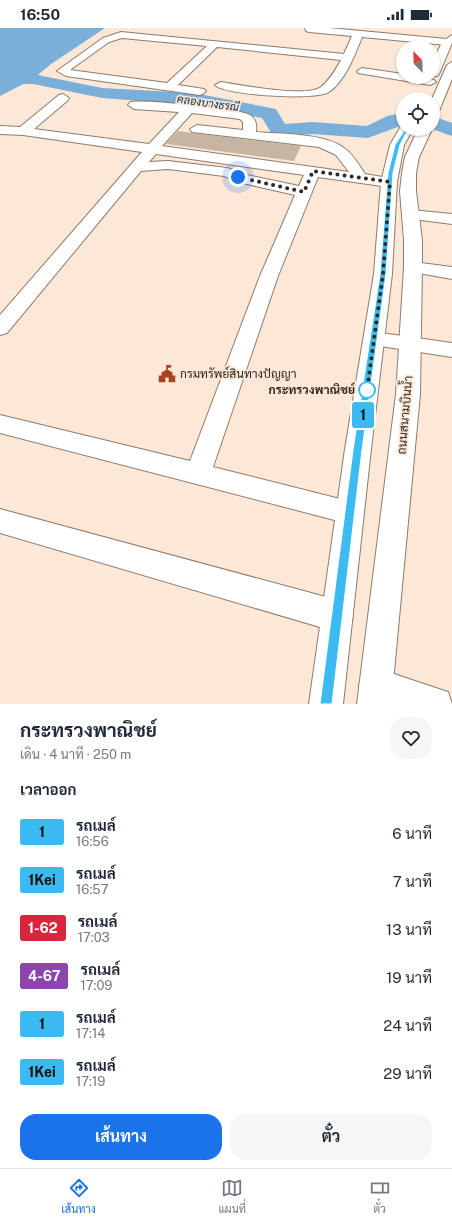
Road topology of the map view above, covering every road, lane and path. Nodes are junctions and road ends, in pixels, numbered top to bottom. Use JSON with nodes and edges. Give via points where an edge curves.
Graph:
{"nodes":[{"id":1,"x":168,"y":29,"type":"edge"},
{"id":2,"x":306,"y":33,"type":"edge"},
{"id":3,"x":358,"y":34,"type":"junction"},
{"id":4,"x":149,"y":37,"type":"junction"},
{"id":5,"x":450,"y":40,"type":"edge"},
{"id":6,"x":215,"y":44,"type":"junction"},
{"id":7,"x":354,"y":45,"type":"junction"},
{"id":8,"x":368,"y":46,"type":"dead end"},
{"id":9,"x":292,"y":51,"type":"junction"},
{"id":10,"x":347,"y":57,"type":"junction"},
{"id":11,"x":440,"y":60,"type":"edge"},
{"id":12,"x":452,"y":65,"type":"edge"},
{"id":13,"x":362,"y":71,"type":"dead end"},
{"id":14,"x":396,"y":74,"type":"edge"},
{"id":15,"x":221,"y":85,"type":"dead end"},
{"id":16,"x":169,"y":86,"type":"junction"},
{"id":17,"x":200,"y":91,"type":"dead end"},
{"id":18,"x":440,"y":94,"type":"edge"},
{"id":19,"x":63,"y":98,"type":"dead end"},
{"id":20,"x":134,"y":105,"type":"dead end"},
{"id":21,"x":188,"y":110,"type":"junction"},
{"id":22,"x":0,"y":124,"type":"edge"},
{"id":23,"x":25,"y":129,"type":"junction"},
{"id":24,"x":197,"y":129,"type":"dead end"},
{"id":25,"x":0,"y":130,"type":"edge"},
{"id":26,"x":249,"y":135,"type":"junction"},
{"id":27,"x":402,"y":136,"type":"edge"},
{"id":28,"x":422,"y":136,"type":"edge"},
{"id":29,"x":152,"y":149,"type":"junction"},
{"id":30,"x":136,"y":167,"type":"junction"},
{"id":31,"x":313,"y":171,"type":"junction"},
{"id":32,"x":360,"y":178,"type":"junction"},
{"id":33,"x":390,"y":182,"type":"junction"},
{"id":34,"x":304,"y":192,"type":"junction"},
{"id":35,"x":411,"y":215,"type":"junction"},
{"id":36,"x":452,"y":219,"type":"edge"},
{"id":37,"x":413,"y":267,"type":"junction"},
{"id":38,"x":452,"y":273,"type":"edge"},
{"id":39,"x":0,"y":328,"type":"edge"},
{"id":40,"x":374,"y":339,"type":"junction"},
{"id":41,"x":411,"y":345,"type":"junction"},
{"id":42,"x":452,"y":350,"type":"edge"},
{"id":43,"x":0,"y":424,"type":"edge"},
{"id":44,"x":198,"y":474,"type":"junction"},
{"id":45,"x":350,"y":512,"type":"junction"},
{"id":46,"x":0,"y":521,"type":"edge"},
{"id":47,"x":337,"y":616,"type":"junction"},
{"id":48,"x":375,"y":694,"type":"edge"},
{"id":49,"x":326,"y":704,"type":"edge"},
{"id":50,"x":436,"y":704,"type":"edge"}],
"edges":[{"from":1,"to":4,"type":"street"},
{"from":2,"to":3,"type":"street"},
{"from":2,"to":9,"type":"street"},
{"from":3,"to":5,"type":"street"},
{"from":3,"to":7,"type":"street"},
{"from":4,"to":6,"type":"street"},
{"from":4,"to":16,"type":"street","via":[[112,37],[62,71]]},
{"from":5,"to":11,"type":"street"},
{"from":6,"to":9,"type":"street"},
{"from":6,"to":16,"type":"street"},
{"from":7,"to":8,"type":"street"},
{"from":7,"to":10,"type":"street"},
{"from":9,"to":10,"type":"street"},
{"from":10,"to":15,"type":"street","via":[[325,91],[319,93],[304,95]]},
{"from":12,"to":18,"type":"street"},
{"from":13,"to":14,"type":"street"},
{"from":16,"to":17,"type":"street"},
{"from":19,"to":23,"type":"street"},
{"from":20,"to":21,"type":"street"},
{"from":21,"to":26,"type":"street","via":[[243,116],[251,125]]},
{"from":21,"to":29,"type":"street"},
{"from":22,"to":23,"type":"street"},
{"from":23,"to":25,"type":"street"},
{"from":23,"to":29,"type":"street"},
{"from":24,"to":26,"type":"street"},
{"from":26,"to":32,"type":"street","via":[[331,146],[341,152]]},
{"from":27,"to":33,"type":"street","via":[[397,145]]},
{"from":28,"to":35,"type":"street","name":"ถนนสนามบินน้ำ","via":[[412,157],[409,173]]},
{"from":29,"to":30,"type":"street"},
{"from":29,"to":31,"type":"street"},
{"from":30,"to":34,"type":"street","via":[[168,165],[226,172],[243,179]]},
{"from":30,"to":39,"type":"street"},
{"from":31,"to":32,"type":"street"},
{"from":31,"to":34,"type":"street"},
{"from":32,"to":33,"type":"street"},
{"from":33,"to":40,"type":"street","via":[[383,274]]},
{"from":34,"to":44,"type":"street","via":[[269,276]]},
{"from":35,"to":36,"type":"street"},
{"from":35,"to":37,"type":"street","name":"ถนนสนามบินน้ำ"},
{"from":37,"to":38,"type":"street"},
{"from":37,"to":41,"type":"street","name":"ถนนสนามบินน้ำ"},
{"from":40,"to":41,"type":"street"},
{"from":40,"to":45,"type":"street"},
{"from":41,"to":42,"type":"street"},
{"from":41,"to":48,"type":"street","name":"ถนนสนามบินน้ำ","via":[[408,401]]},
{"from":43,"to":44,"type":"street"},
{"from":44,"to":45,"type":"street"},
{"from":45,"to":47,"type":"street"},
{"from":46,"to":47,"type":"street"},
{"from":47,"to":49,"type":"street"},
{"from":48,"to":50,"type":"street"}]}
